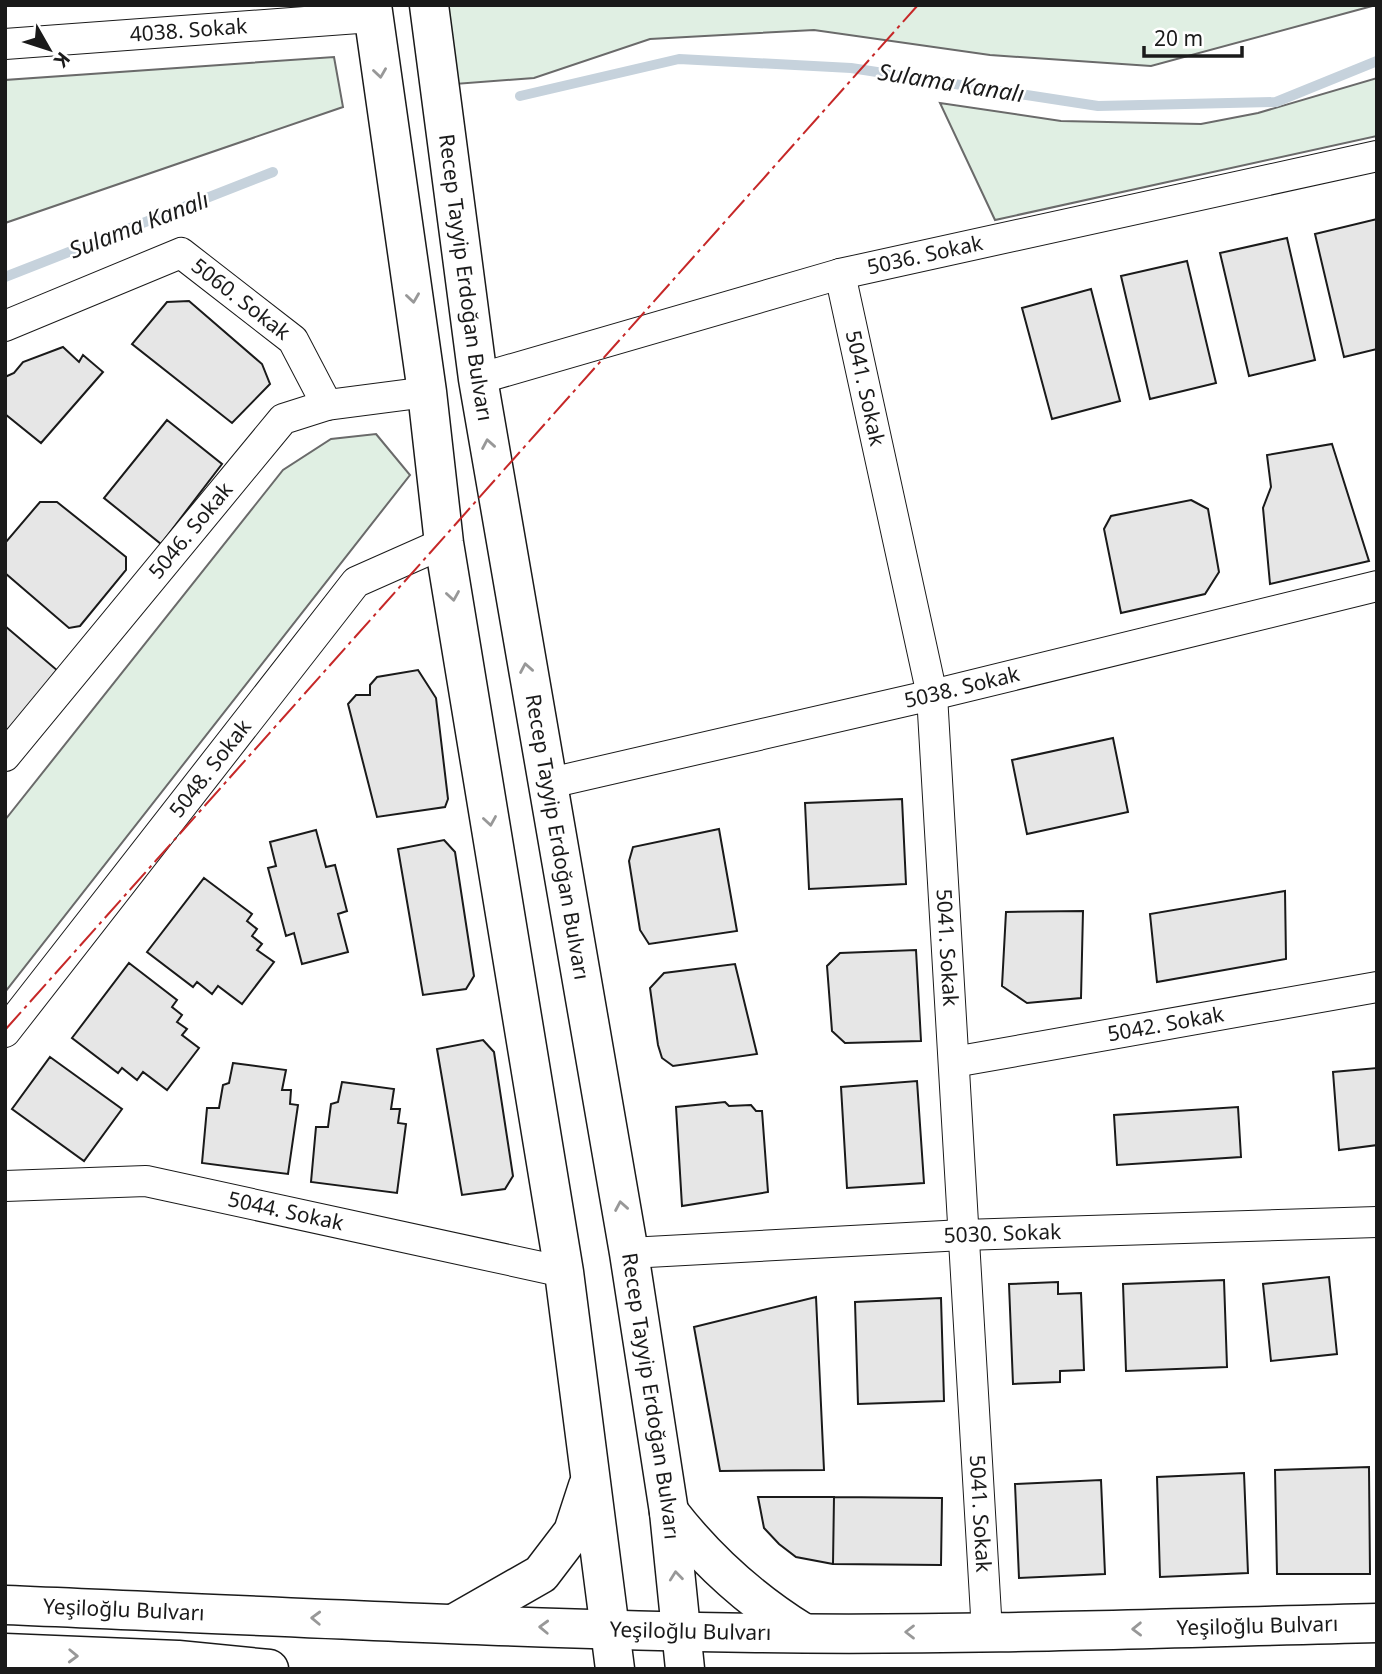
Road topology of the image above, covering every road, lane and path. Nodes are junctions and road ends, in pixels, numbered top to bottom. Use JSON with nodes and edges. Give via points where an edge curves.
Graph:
{"nodes":[{"id":1,"x":429,"y":5,"type":"edge"},
{"id":2,"x":372,"y":11,"type":"edge"},
{"id":3,"x":5,"y":44,"type":"edge"},
{"id":4,"x":1377,"y":156,"type":"edge"},
{"id":5,"x":841,"y":274,"type":"junction"},
{"id":6,"x":5,"y":326,"type":"edge"},
{"id":7,"x":478,"y":379,"type":"junction"},
{"id":8,"x":427,"y":392,"type":"junction"},
{"id":9,"x":327,"y":405,"type":"junction"},
{"id":10,"x":444,"y":543,"type":"junction"},
{"id":11,"x":1377,"y":586,"type":"edge"},
{"id":12,"x":932,"y":695,"type":"junction"},
{"id":13,"x":5,"y":757,"type":"edge"},
{"id":14,"x":546,"y":784,"type":"junction"},
{"id":15,"x":1377,"y":987,"type":"edge"},
{"id":16,"x":5,"y":1032,"type":"edge"},
{"id":17,"x":954,"y":1062,"type":"junction"},
{"id":18,"x":5,"y":1186,"type":"edge"},
{"id":19,"x":1377,"y":1222,"type":"edge"},
{"id":20,"x":963,"y":1235,"type":"junction"},
{"id":21,"x":629,"y":1252,"type":"junction"},
{"id":22,"x":564,"y":1272,"type":"junction"},
{"id":23,"x":591,"y":1477,"type":"junction"},
{"id":24,"x":669,"y":1512,"type":"junction"},
{"id":25,"x":5,"y":1605,"type":"edge"},
{"id":26,"x":455,"y":1623,"type":"junction"},
{"id":27,"x":1377,"y":1623,"type":"edge"},
{"id":28,"x":612,"y":1630,"type":"junction"},
{"id":29,"x":682,"y":1630,"type":"junction"},
{"id":30,"x":802,"y":1632,"type":"junction"},
{"id":31,"x":987,"y":1632,"type":"junction"},
{"id":32,"x":5,"y":1653,"type":"edge"},
{"id":33,"x":269,"y":1669,"type":"edge"},
{"id":34,"x":615,"y":1669,"type":"edge"},
{"id":35,"x":685,"y":1669,"type":"edge"}],
"edges":[{"from":1,"to":7,"type":"main road","name":"Recep Tayyip Erdoğan Bulvarı"},
{"from":2,"to":3,"type":"street","name":"4038. Sokak"},
{"from":2,"to":8,"type":"main road","one_way":true},
{"from":4,"to":5,"type":"street","name":"5036. Sokak"},
{"from":5,"to":7,"type":"street","name":"5036. Sokak"},
{"from":5,"to":12,"type":"street","name":"5041. Sokak"},
{"from":6,"to":9,"type":"street","name":"5060. Sokak","via":[[181,253],[293,340]]},
{"from":14,"to":7,"type":"main road","name":"Recep Tayyip Erdoğan Bulvarı","one_way":true},
{"from":8,"to":9,"type":"street","name":"5046. Sokak"},
{"from":8,"to":10,"type":"main road"},
{"from":9,"to":13,"type":"street","name":"5046. Sokak","via":[[284,419]]},
{"from":10,"to":16,"type":"street","name":"5048. Sokak","via":[[356,582]]},
{"from":10,"to":22,"type":"main road","one_way":true},
{"from":11,"to":12,"type":"street","name":"5038. Sokak"},
{"from":12,"to":14,"type":"street","name":"5038. Sokak"},
{"from":12,"to":17,"type":"street","name":"5041. Sokak"},
{"from":21,"to":14,"type":"main road","name":"Recep Tayyip Erdoğan Bulvarı","one_way":true},
{"from":15,"to":17,"type":"street","name":"5042. Sokak"},
{"from":17,"to":20,"type":"street","name":"5041. Sokak"},
{"from":18,"to":22,"type":"street","name":"5044. Sokak","via":[[146,1181]]},
{"from":19,"to":20,"type":"street","name":"5030. Sokak"},
{"from":20,"to":21,"type":"street","name":"5030. Sokak"},
{"from":20,"to":31,"type":"street","name":"5041. Sokak"},
{"from":21,"to":24,"type":"main road","name":"Recep Tayyip Erdoğan Bulvarı"},
{"from":22,"to":23,"type":"main road"},
{"from":23,"to":26,"type":"main road","via":[[573,1532],[541,1574]]},
{"from":23,"to":28,"type":"main road"},
{"from":29,"to":24,"type":"main road","name":"Recep Tayyip Erdoğan Bulvarı","one_way":true},
{"from":24,"to":30,"type":"main road","via":[[727,1578]]},
{"from":26,"to":25,"type":"main road","name":"Yeşiloğlu Bulvarı","one_way":true},
{"from":28,"to":26,"type":"main road","name":"Yeşiloğlu Bulvarı","one_way":true},
{"from":27,"to":31,"type":"main road","name":"Yeşiloğlu Bulvarı","one_way":true},
{"from":28,"to":29,"type":"main road","name":"Yeşiloğlu Bulvarı"},
{"from":28,"to":34,"type":"main road"},
{"from":29,"to":30,"type":"main road","name":"Yeşiloğlu Bulvarı"},
{"from":29,"to":35,"type":"main road","name":"Recep Tayyip Erdoğan Bulvarı"},
{"from":31,"to":30,"type":"main road","name":"Yeşiloğlu Bulvarı","one_way":true},
{"from":32,"to":33,"type":"main road","one_way":true}]}
